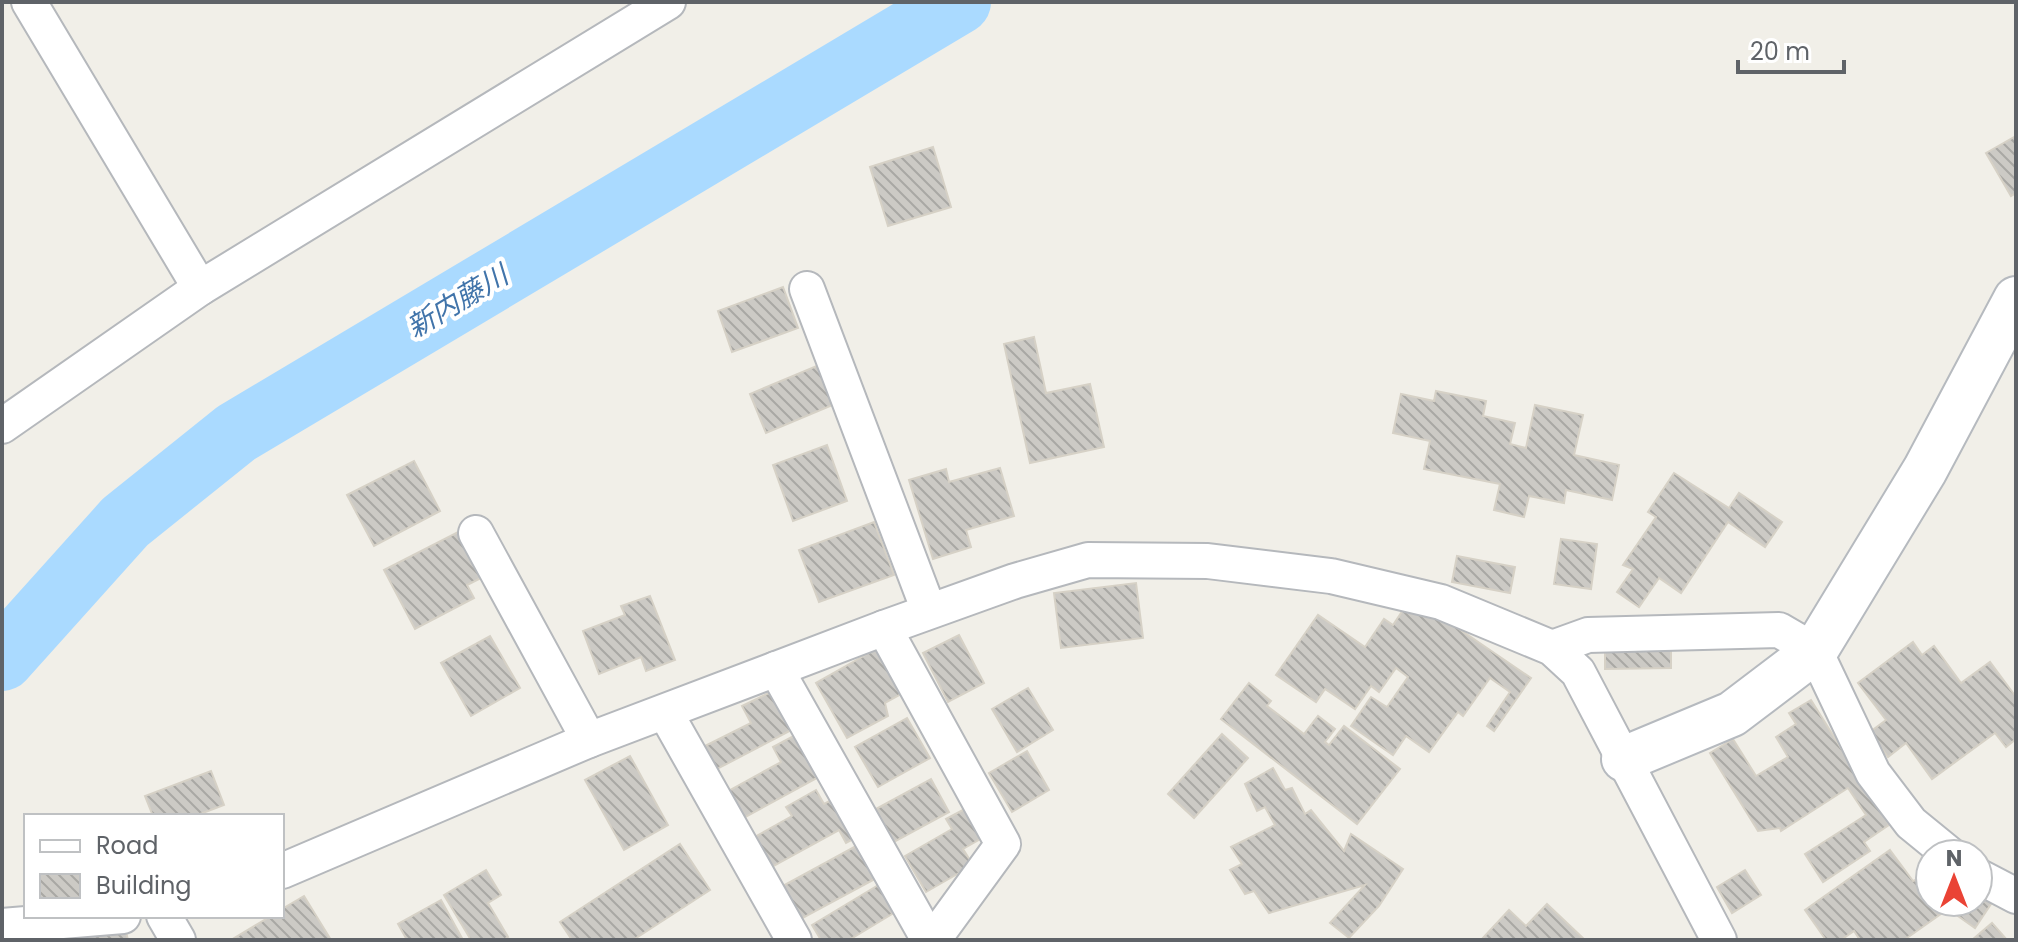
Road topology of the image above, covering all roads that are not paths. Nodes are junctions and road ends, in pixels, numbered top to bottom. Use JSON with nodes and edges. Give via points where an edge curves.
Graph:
{"nodes":[{"id":1,"x":29,"y":2,"type":"edge"},
{"id":2,"x":668,"y":2,"type":"edge"},
{"id":3,"x":200,"y":288,"type":"junction"},
{"id":4,"x":807,"y":289,"type":"dead end"},
{"id":5,"x":2016,"y":299,"type":"edge"},
{"id":6,"x":2,"y":426,"type":"edge"},
{"id":7,"x":476,"y":533,"type":"dead end"},
{"id":8,"x":929,"y":611,"type":"junction"},
{"id":9,"x":884,"y":628,"type":"junction"},
{"id":10,"x":1552,"y":648,"type":"junction"},
{"id":11,"x":1815,"y":651,"type":"junction"},
{"id":12,"x":776,"y":669,"type":"junction"},
{"id":13,"x":665,"y":712,"type":"junction"},
{"id":14,"x":589,"y":740,"type":"junction"},
{"id":15,"x":1624,"y":759,"type":"junction"},
{"id":16,"x":1929,"y":838,"type":"edge"},
{"id":17,"x":284,"y":870,"type":"edge"},
{"id":18,"x":1994,"y":884,"type":"edge"},
{"id":19,"x":2016,"y":896,"type":"edge"},
{"id":20,"x":99,"y":918,"type":"edge"},
{"id":21,"x":165,"y":918,"type":"edge"},
{"id":22,"x":2,"y":926,"type":"edge"},
{"id":23,"x":178,"y":940,"type":"edge"},
{"id":24,"x":794,"y":940,"type":"edge"},
{"id":25,"x":931,"y":940,"type":"edge"},
{"id":26,"x":1719,"y":940,"type":"edge"}],
"edges":[{"from":1,"to":3,"type":"street"},
{"from":2,"to":3,"type":"street"},
{"from":3,"to":6,"type":"street"},
{"from":4,"to":8,"type":"street"},
{"from":5,"to":11,"type":"street","via":[[1925,470]]},
{"from":7,"to":14,"type":"street"},
{"from":8,"to":9,"type":"street"},
{"from":8,"to":10,"type":"street","via":[[1088,560],[1208,561],[1331,576],[1441,602]]},
{"from":9,"to":12,"type":"street"},
{"from":9,"to":25,"type":"street","via":[[1003,844]]},
{"from":10,"to":11,"type":"street","via":[[1588,635],[1779,630]]},
{"from":10,"to":15,"type":"street","via":[[1578,672]]},
{"from":11,"to":15,"type":"street","via":[[1732,714]]},
{"from":11,"to":16,"type":"street","via":[[1873,773],[1911,823]]},
{"from":12,"to":13,"type":"street"},
{"from":12,"to":25,"type":"street"},
{"from":13,"to":14,"type":"street"},
{"from":13,"to":24,"type":"street"},
{"from":14,"to":17,"type":"street"},
{"from":15,"to":26,"type":"street"},
{"from":18,"to":19,"type":"street"},
{"from":20,"to":22,"type":"street"},
{"from":21,"to":23,"type":"street"}]}
